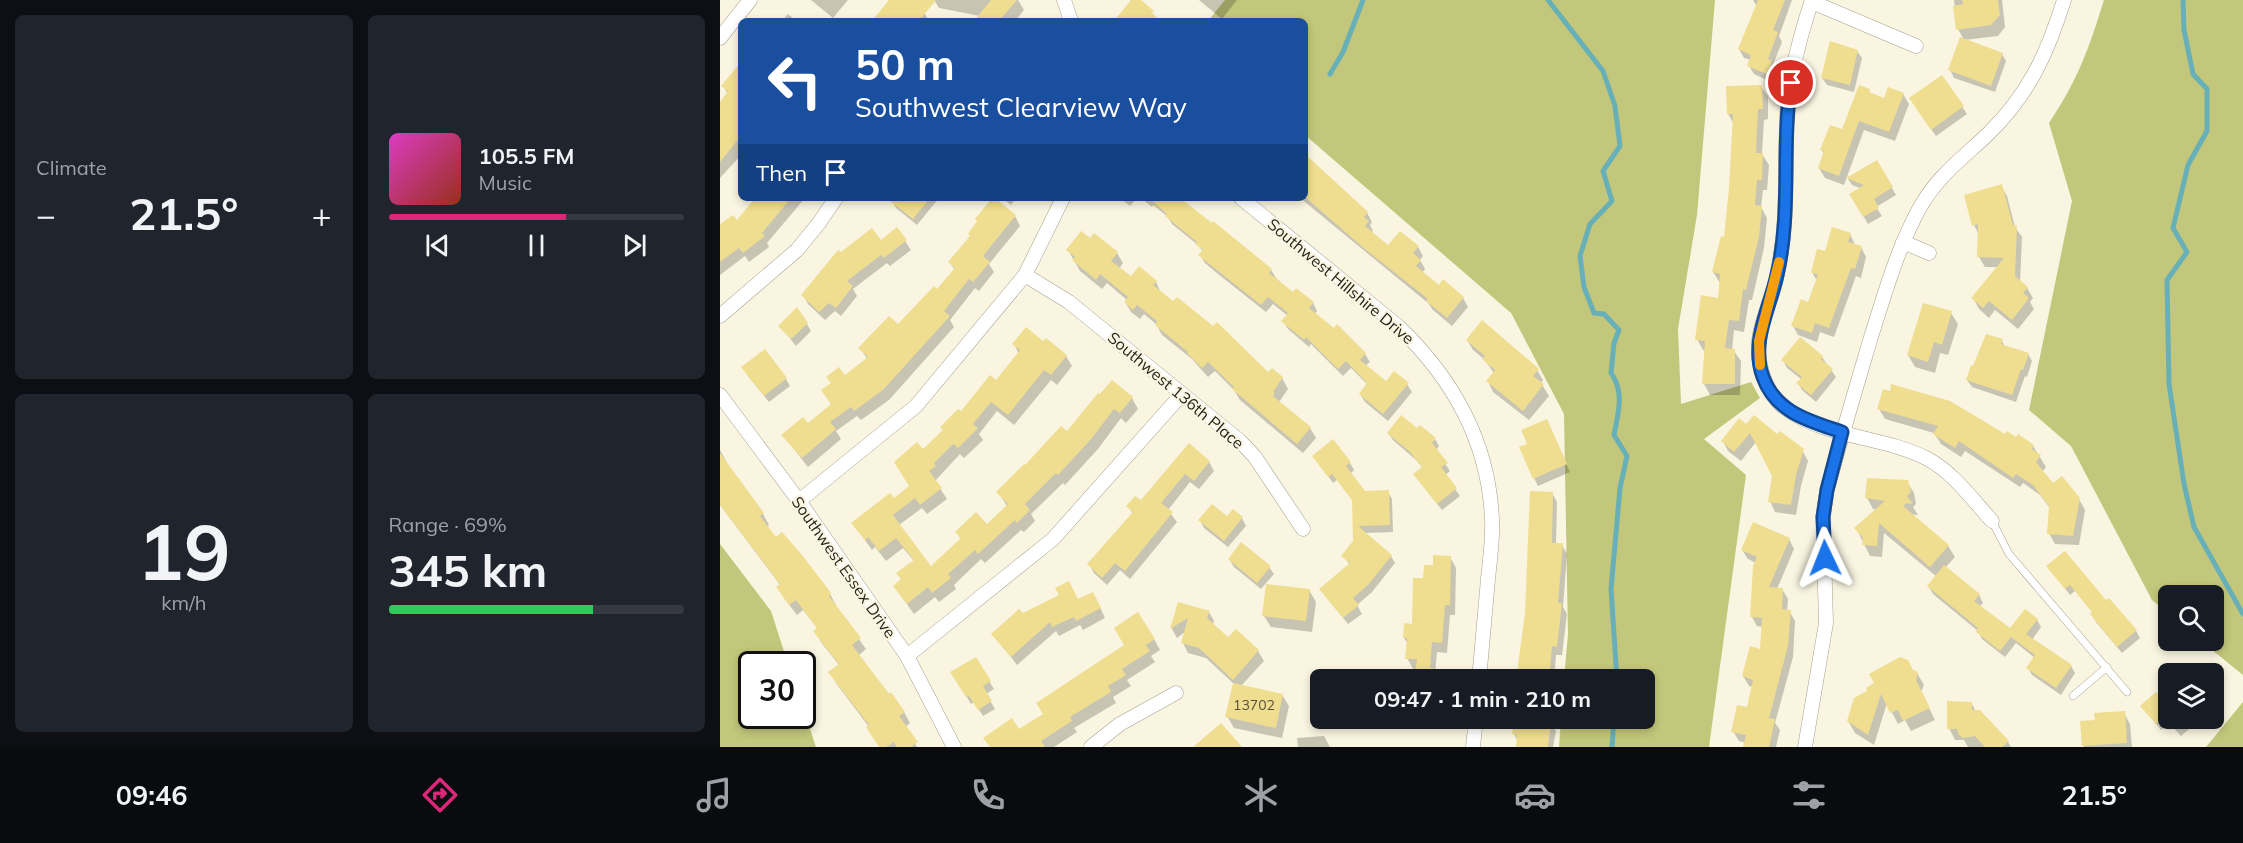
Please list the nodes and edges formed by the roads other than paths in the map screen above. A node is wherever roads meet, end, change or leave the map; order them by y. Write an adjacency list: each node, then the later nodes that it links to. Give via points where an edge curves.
1 (750, 0): 6 (street)
2 (1064, 0): 5 (street)
3 (2064, 0): 11 (street, via 2054,36 2022,95 1937,182)
4 (1812, 1): 7 (street); 17 (street, via 1788,102 1783,237 1778,274 1759,341 1759,357 1763,377 1783,407)
5 (1070, 18)
6 (720, 38)
7 (1916, 46)
8 (834, 201): 14 (street, via 797,250)
9 (1062, 201): 13 (street)
10 (1245, 201): 23 (street, Southwest Hillshire Drive, via 1406,333 1438,369 1462,407 1483,459 1492,520)
11 (1903, 242): 12 (street); 17 (street)
12 (1929, 253)
13 (1025, 275): 15 (street, Southwest 136th Place, via 1069,302); 18 (street, via 916,406)
14 (720, 316)
15 (1182, 394): 20 (street, Southwest 136th Place, via 1255,457); 21 (street, via 1053,539)
16 (720, 395): 18 (street, Southwest Essex Drive)
17 (1842, 432): 19 (street, via 1927,459 1952,478); 31 (street, via 1823,517 1826,622)
18 (799, 501): 21 (street, Southwest Essex Drive)
19 (1992, 521): 22 (lane, via 2009,554)
20 (1303, 529)
21 (907, 656): 28 (street, Southwest Essex Drive)
22 (2107, 667): 24 (lane); 26 (lane)
23 (1480, 669)
24 (2127, 692)
25 (1176, 693): 29 (street, via 1120,724)
26 (2073, 696)
27 (1475, 729): 30 (street)
28 (954, 747)
29 (1091, 747)
30 (1473, 747)
31 (1805, 747)

